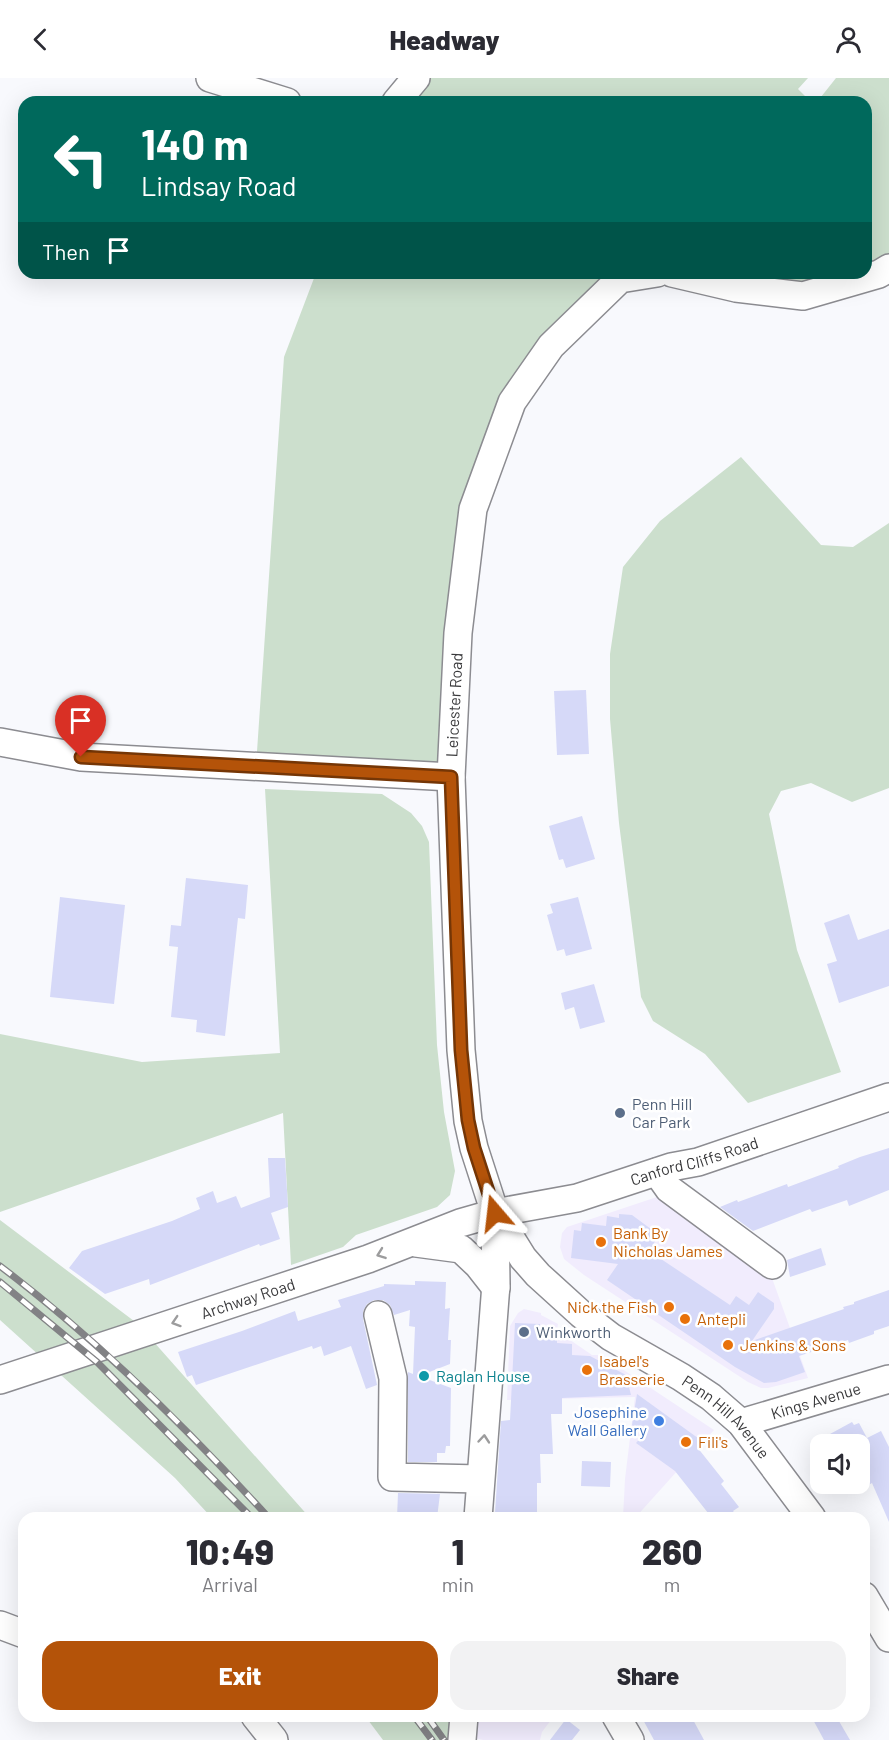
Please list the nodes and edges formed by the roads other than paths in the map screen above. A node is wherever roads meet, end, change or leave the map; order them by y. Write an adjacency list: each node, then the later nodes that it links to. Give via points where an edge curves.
1 (210, 78): 3 (street)
2 (416, 78): 4 (street)
3 (268, 96)
4 (401, 96)
5 (889, 268): 6 (street)
6 (872, 276)
7 (615, 279): 11 (street, Leicester Road, via 551,346 512,402 473,509 458,633)
8 (698, 279): 9 (street, via 803,296)
9 (862, 279)
10 (0, 742): 11 (street, via 81,757)
11 (451, 777): 14 (street, Leicester Road, via 461,1050 468,1120)
12 (889, 1096): 13 (street, Canford Cliffs Road, via 698,1162)
13 (657, 1172): 14 (street, Canford Cliffs Road, via 577,1198); 16 (street, via 669,1189)
14 (495, 1213): 15 (street, Archway Road, via 459,1223); 17 (street); 21 (street, Penn Hill Avenue, via 523,1258 581,1314 611,1337 702,1391)
15 (414, 1243): 17 (street, via 461,1249); 20 (street, Archway Road, one-way to 20)
16 (772, 1265)
17 (496, 1288): 22 (street, one-way to 17)
18 (378, 1315): 22 (street, via 393,1378 392,1477)
19 (889, 1379): 21 (street, Kings Avenue)
20 (0, 1380)
21 (741, 1423): 24 (street, Penn Hill Avenue)
22 (480, 1479): 23 (street)
23 (478, 1512)
24 (808, 1512)
25 (870, 1606): 28 (street)
26 (0, 1625): 27 (street)
27 (18, 1632)
28 (889, 1638)
29 (260, 1722): 32 (street)
30 (464, 1722): 33 (street)
31 (620, 1722): 34 (street)
32 (274, 1740)
33 (462, 1740)
34 (630, 1740)

